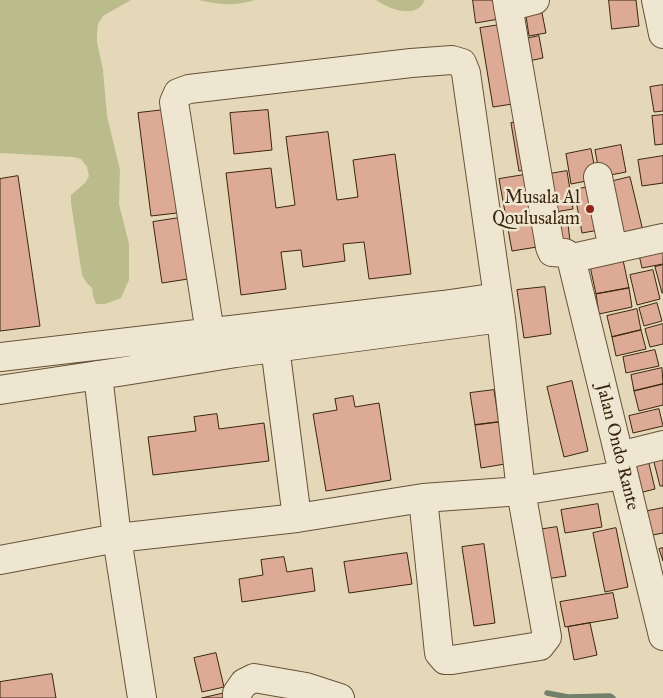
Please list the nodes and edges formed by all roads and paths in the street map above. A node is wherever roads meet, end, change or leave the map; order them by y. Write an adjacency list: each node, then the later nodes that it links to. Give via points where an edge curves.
1 (536, 0): 3 (street)
2 (656, 0): 4 (street)
3 (508, 3): 8 (street, via 550,247 552,252 565,253)
4 (663, 34)
5 (598, 177): 7 (street)
6 (663, 238): 7 (street)
7 (613, 249): 8 (street)
8 (573, 258): 16 (street, Jalan Ondo Rante)
9 (500, 308): 10 (street, via 443,306); 10 (street, via 466,73 462,63 452,60 189,89 178,93 174,102); 11 (street); 17 (street)
10 (210, 333): 12 (street)
11 (275, 348): 13 (street); 19 (street)
12 (0, 357)
13 (98, 375): 14 (street); 20 (street)
14 (0, 390)
15 (663, 445): 16 (street)
16 (621, 465): 17 (street); 22 (street, Jalan Ondo Rante)
17 (521, 491): 18 (street); 18 (street, via 547,637 540,646 452,660 445,660 439,653)
18 (423, 498): 19 (street)
19 (296, 518): 20 (street)
20 (117, 538): 21 (street); 23 (street)
21 (0, 560)
22 (662, 632)
23 (142, 698)
24 (237, 698): 25 (street, via 244,683 254,678 306,687)
25 (340, 698)

